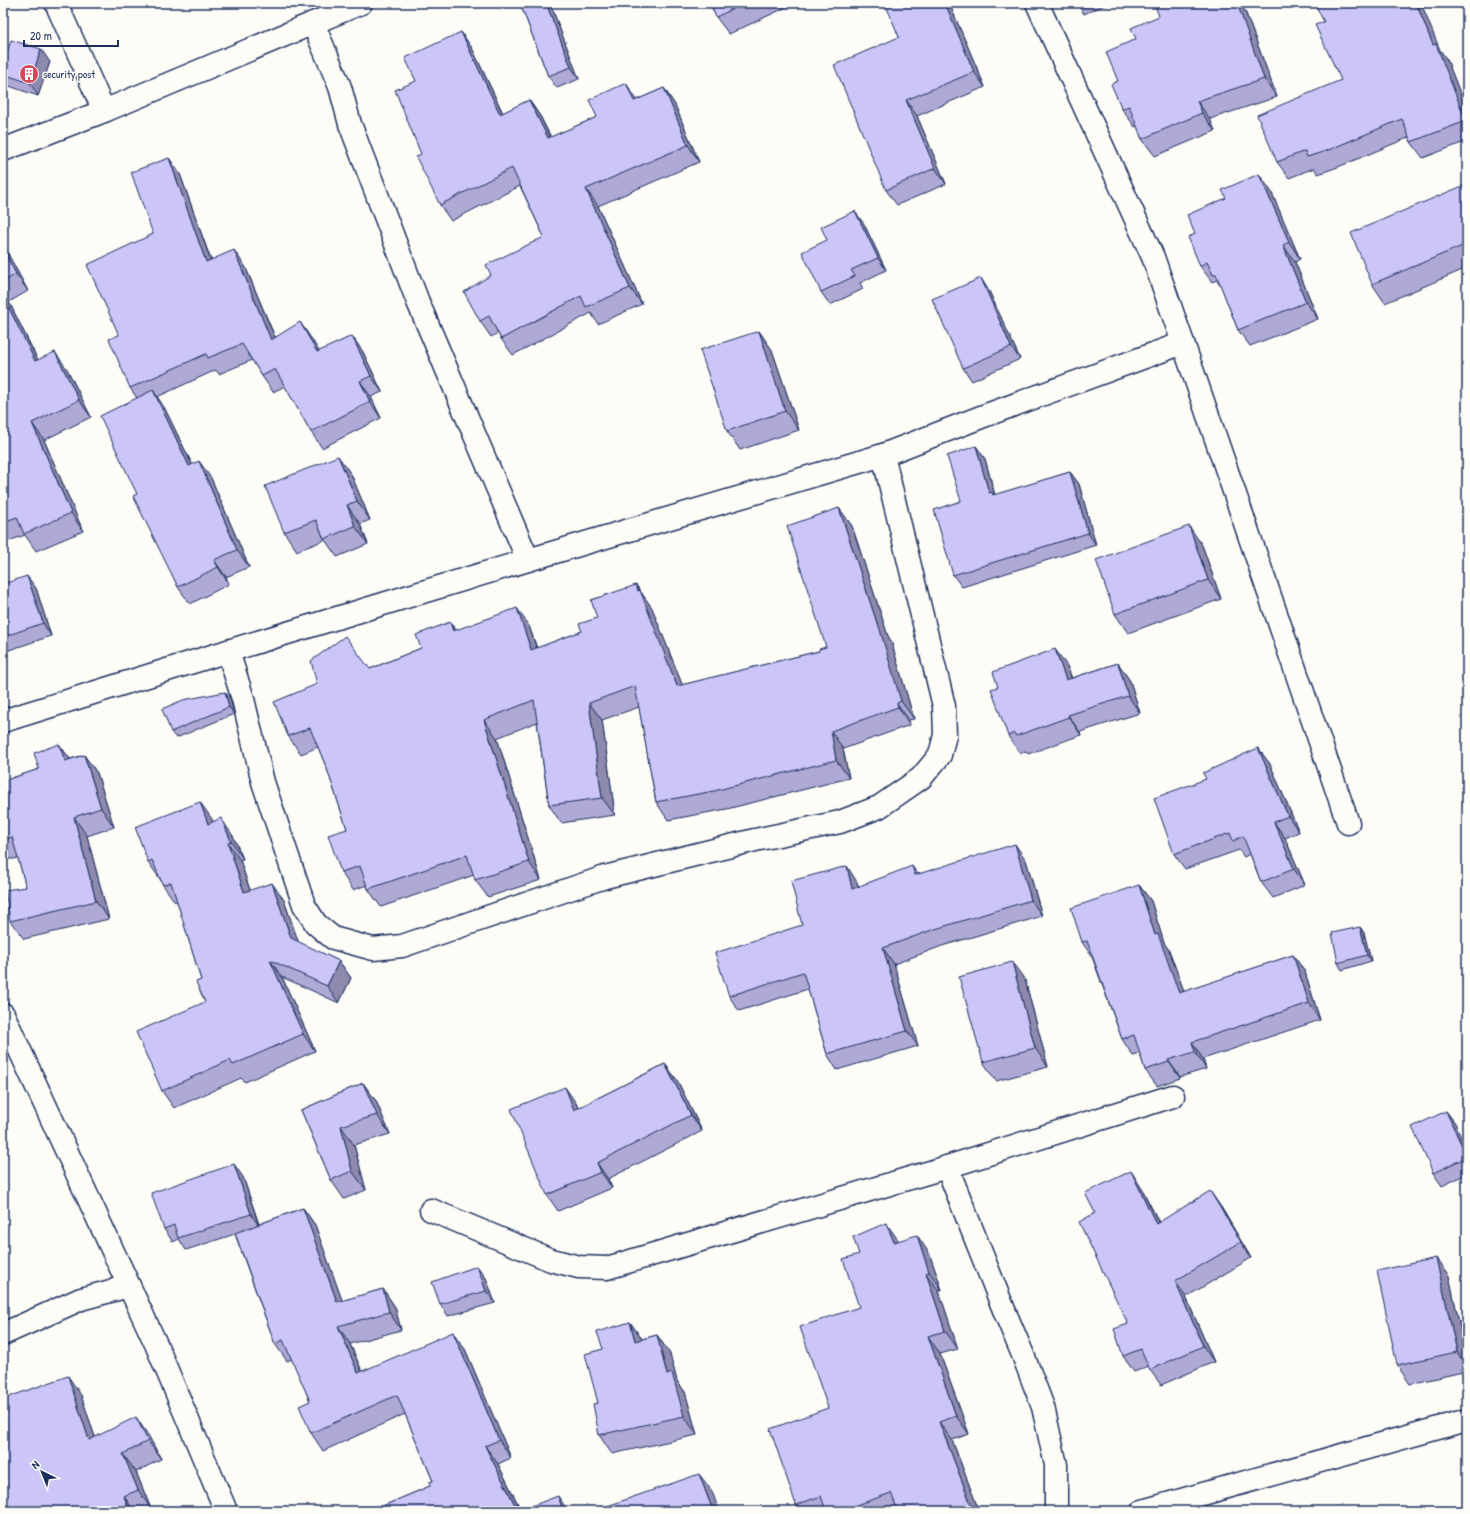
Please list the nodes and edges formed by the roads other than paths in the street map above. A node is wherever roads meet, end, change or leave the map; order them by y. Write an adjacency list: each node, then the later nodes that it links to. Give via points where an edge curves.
1 (56, 3): 5 (street)
2 (361, 3): 4 (street)
3 (1037, 3): 7 (street, via 1153,257)
4 (313, 23): 5 (street); 9 (street, via 340,87 350,124 418,302)
5 (104, 111): 6 (street)
6 (3, 150)
7 (1183, 343): 8 (street); 12 (street)
8 (883, 455): 9 (street); 10 (street, via 944,706 945,735 940,755 921,778 879,807 840,822 605,877 402,946 373,949 333,938 316,924 304,905 263,782 244,699)
9 (528, 560): 10 (street)
10 (228, 651): 11 (street)
11 (3, 722)
12 (1348, 822)
13 (3, 1014): 17 (street)
14 (1173, 1096): 15 (street)
15 (947, 1167): 16 (street, via 607,1268 579,1267 551,1260); 21 (street, via 1043,1407 1056,1465)
16 (431, 1210)
17 (129, 1286): 18 (street, via 81,1299); 20 (street)
18 (3, 1334)
19 (1467, 1420): 22 (street)
20 (226, 1511)
21 (1056, 1511)
22 (1142, 1511)

